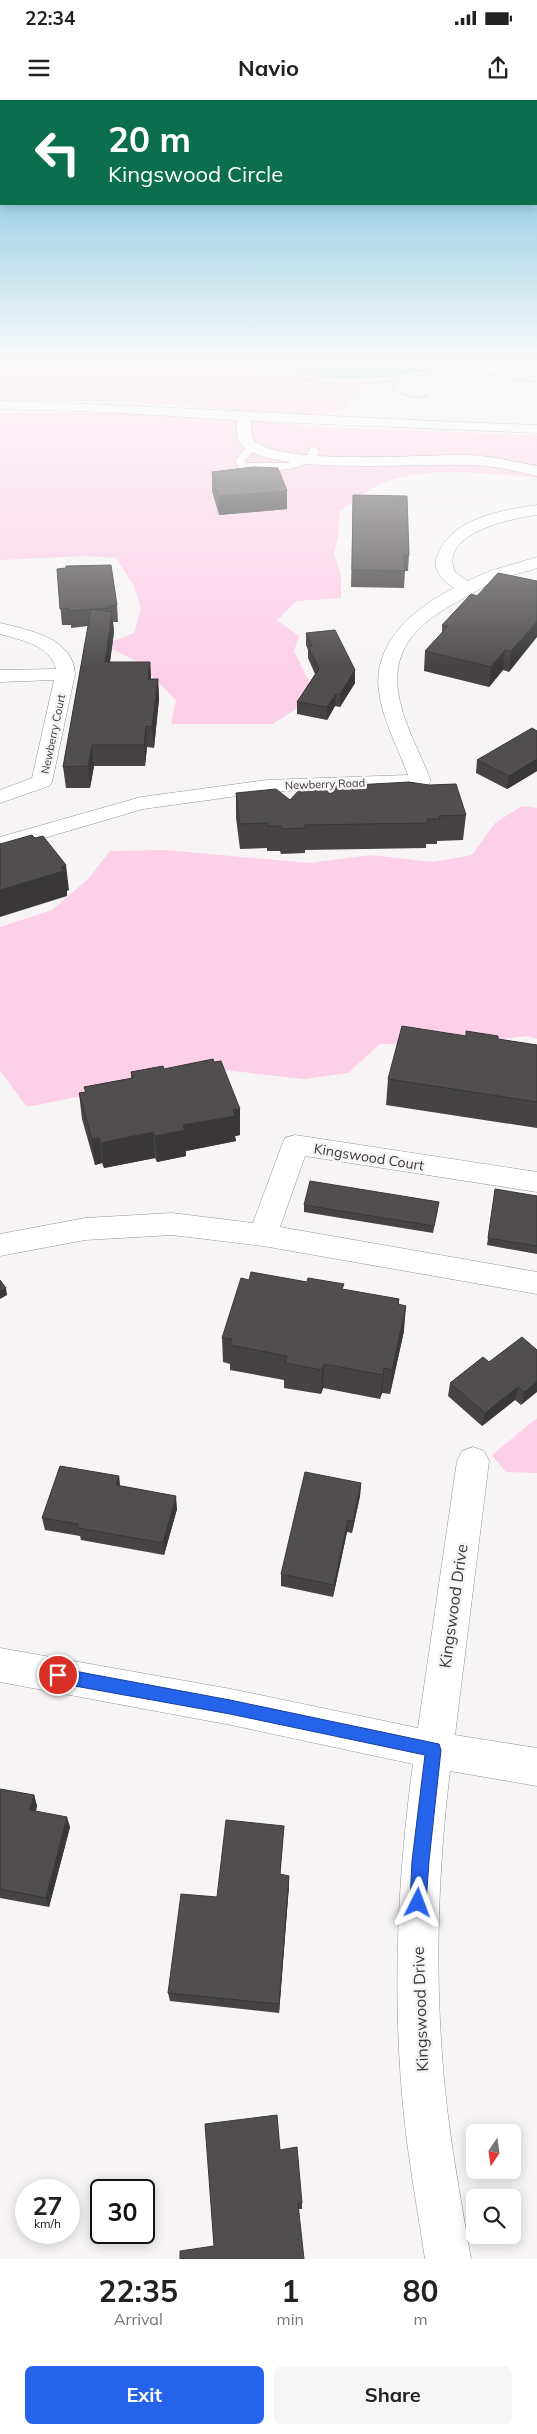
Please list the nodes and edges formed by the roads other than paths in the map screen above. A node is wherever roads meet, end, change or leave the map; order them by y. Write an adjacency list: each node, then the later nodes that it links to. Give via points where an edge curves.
1 (242, 464): 2 (lane, via 284,468)
2 (302, 464)
3 (494, 464): 4 (street)
4 (537, 471)
5 (537, 510): 7 (street, via 479,525 452,544 443,567 446,574)
6 (532, 568): 7 (street, Newberry Road, via 492,576)
7 (468, 589): 11 (street, Newberry Road, via 439,603 420,617 399,641 389,663 390,703 421,781 267,786)
8 (0, 628): 9 (street, via 51,646 62,657)
9 (66, 674): 10 (street, Newberry Court); 11 (street, Newberry Court, via 42,782)
10 (0, 676)
11 (4, 820)
12 (537, 1182): 13 (street, Kingswood Court, via 295,1145)
13 (263, 1235): 14 (street, via 172,1224 143,1224 56,1233); 15 (street)
14 (0, 1245)
15 (537, 1283)
16 (473, 1461): 18 (street, Kingswood Drive)
17 (0, 1665): 18 (street, via 230,1707)
18 (434, 1750): 19 (street); 20 (street, Kingswood Drive, via 420,1861 418,1992 426,2116)
19 (537, 1767)
20 (448, 2259)

